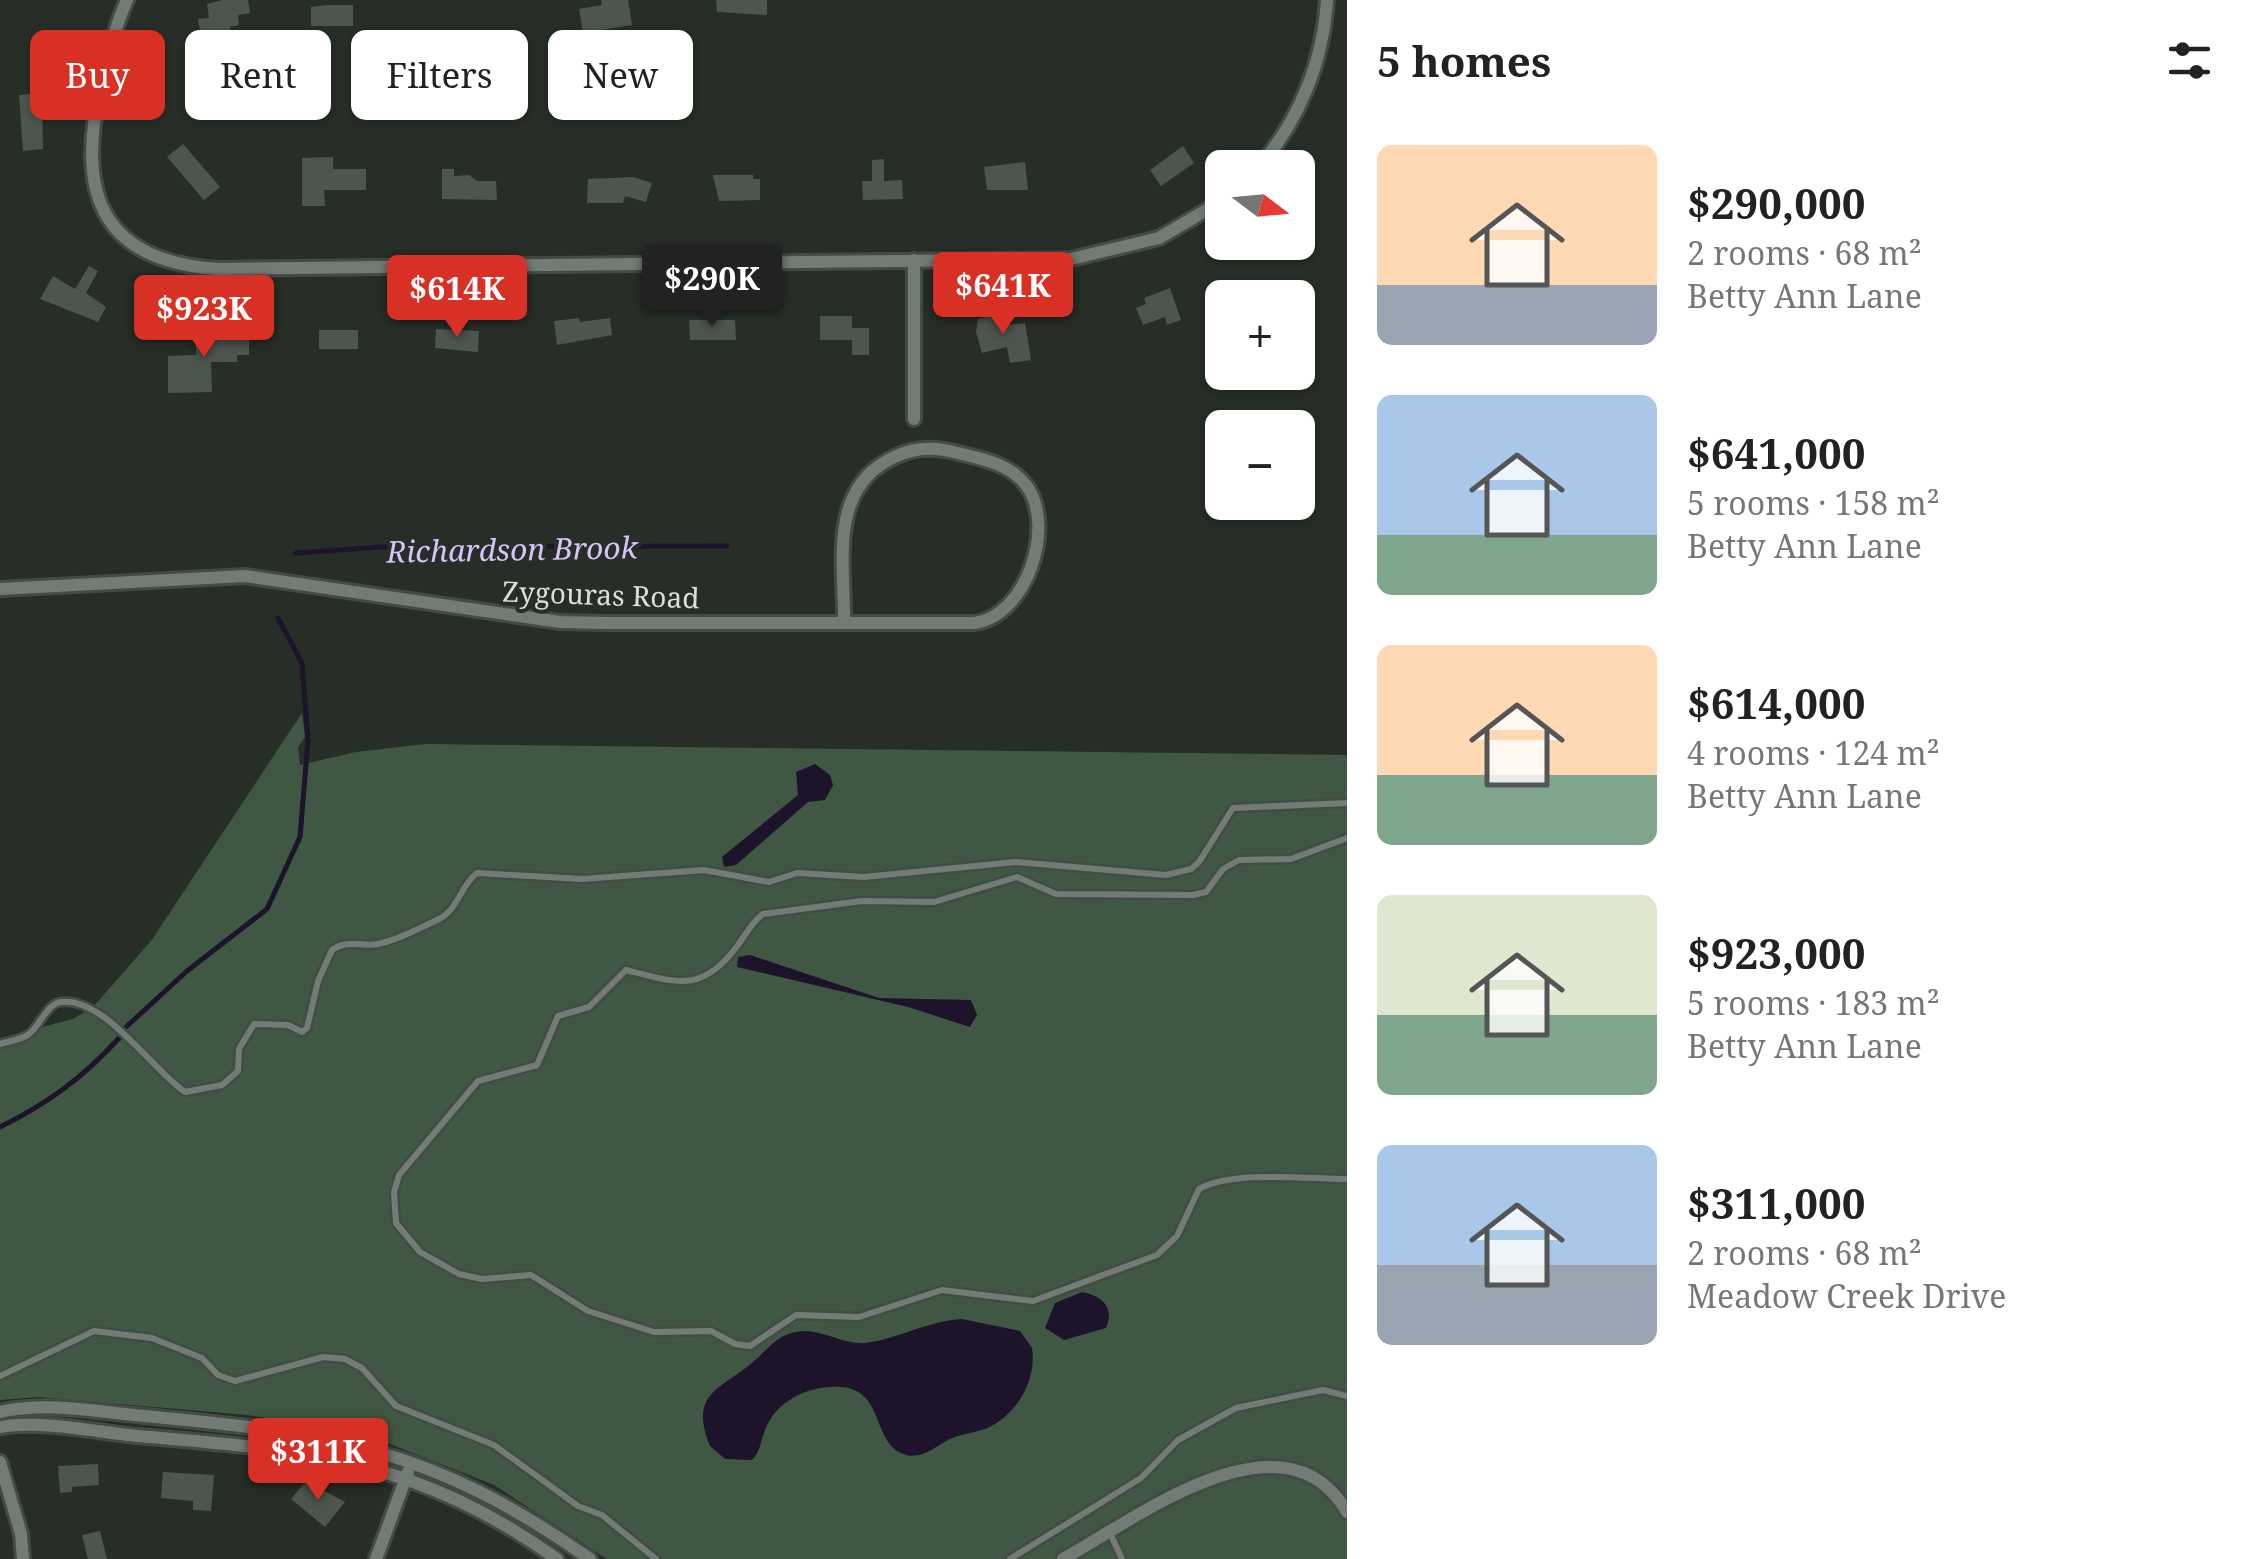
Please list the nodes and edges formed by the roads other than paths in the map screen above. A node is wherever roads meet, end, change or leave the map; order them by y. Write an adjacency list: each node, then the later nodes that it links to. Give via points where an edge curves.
1 (127, 0): 5 (street, via 92,127 90,167 112,222 159,258 218,269)
2 (1327, 0): 3 (street, via 1318,58 1302,100)
3 (1270, 150)
4 (1205, 210): 5 (street, via 1159,238 1094,256)
5 (914, 260): 6 (street)
6 (914, 419)
7 (0, 589): 8 (street, Zygouras Road, via 244,576 548,622)
8 (844, 623): 8 (street, Zygouras Road, via 996,616 1021,589 1033,552 1037,515 1028,487 992,462 934,448 876,468 853,490 846,508)
9 (1347, 803): 11 (lane, via 1233,808 1199,862 1166,874 1022,862 864,877 797,873 769,882 704,870 582,879 477,873 440,919 378,944 332,950 307,1028 254,1024 239,1049 238,1071 222,1085 185,1092 87,1006 62,1001 27,1036)
10 (1347, 838): 12 (lane, via 1291,859 1240,860 1193,896 1056,894 1017,877 934,902 862,902 763,914 702,978 668,982 626,970 589,1006 558,1016 537,1065 478,1082 416,1152 398,1175 393,1208 410,1242 459,1274 531,1274 598,1315 654,1332 710,1330 741,1346 757,1344 796,1315 859,1316 942,1290 1032,1301 1157,1255 1178,1236 1206,1185)
11 (0, 1044)
12 (1347, 1179)
13 (0, 1376): 28 (lane, via 94,1331 152,1338 202,1358 235,1381 323,1357 345,1360 362,1368 396,1406 494,1445)
14 (1347, 1396): 29 (lane, via 1323,1390 1236,1408 1178,1440 1141,1478)
15 (0, 1412): 16 (street, via 49,1407)
16 (211, 1422): 18 (street); 19 (street, via 325,1436)
17 (0, 1427): 18 (street)
18 (210, 1442): 21 (street, via 302,1451)
19 (413, 1460): 21 (street); 27 (street, via 483,1490)
20 (0, 1462): 24 (street)
21 (406, 1478): 25 (street); 26 (street, via 469,1504)
22 (1345, 1507): 23 (street, via 1300,1472 1244,1467)
23 (1110, 1533): 30 (street); 31 (lane)
24 (23, 1559)
25 (376, 1559)
26 (558, 1559)
27 (590, 1559)
28 (656, 1559)
29 (1010, 1559)
30 (1063, 1559)
31 (1122, 1559)

